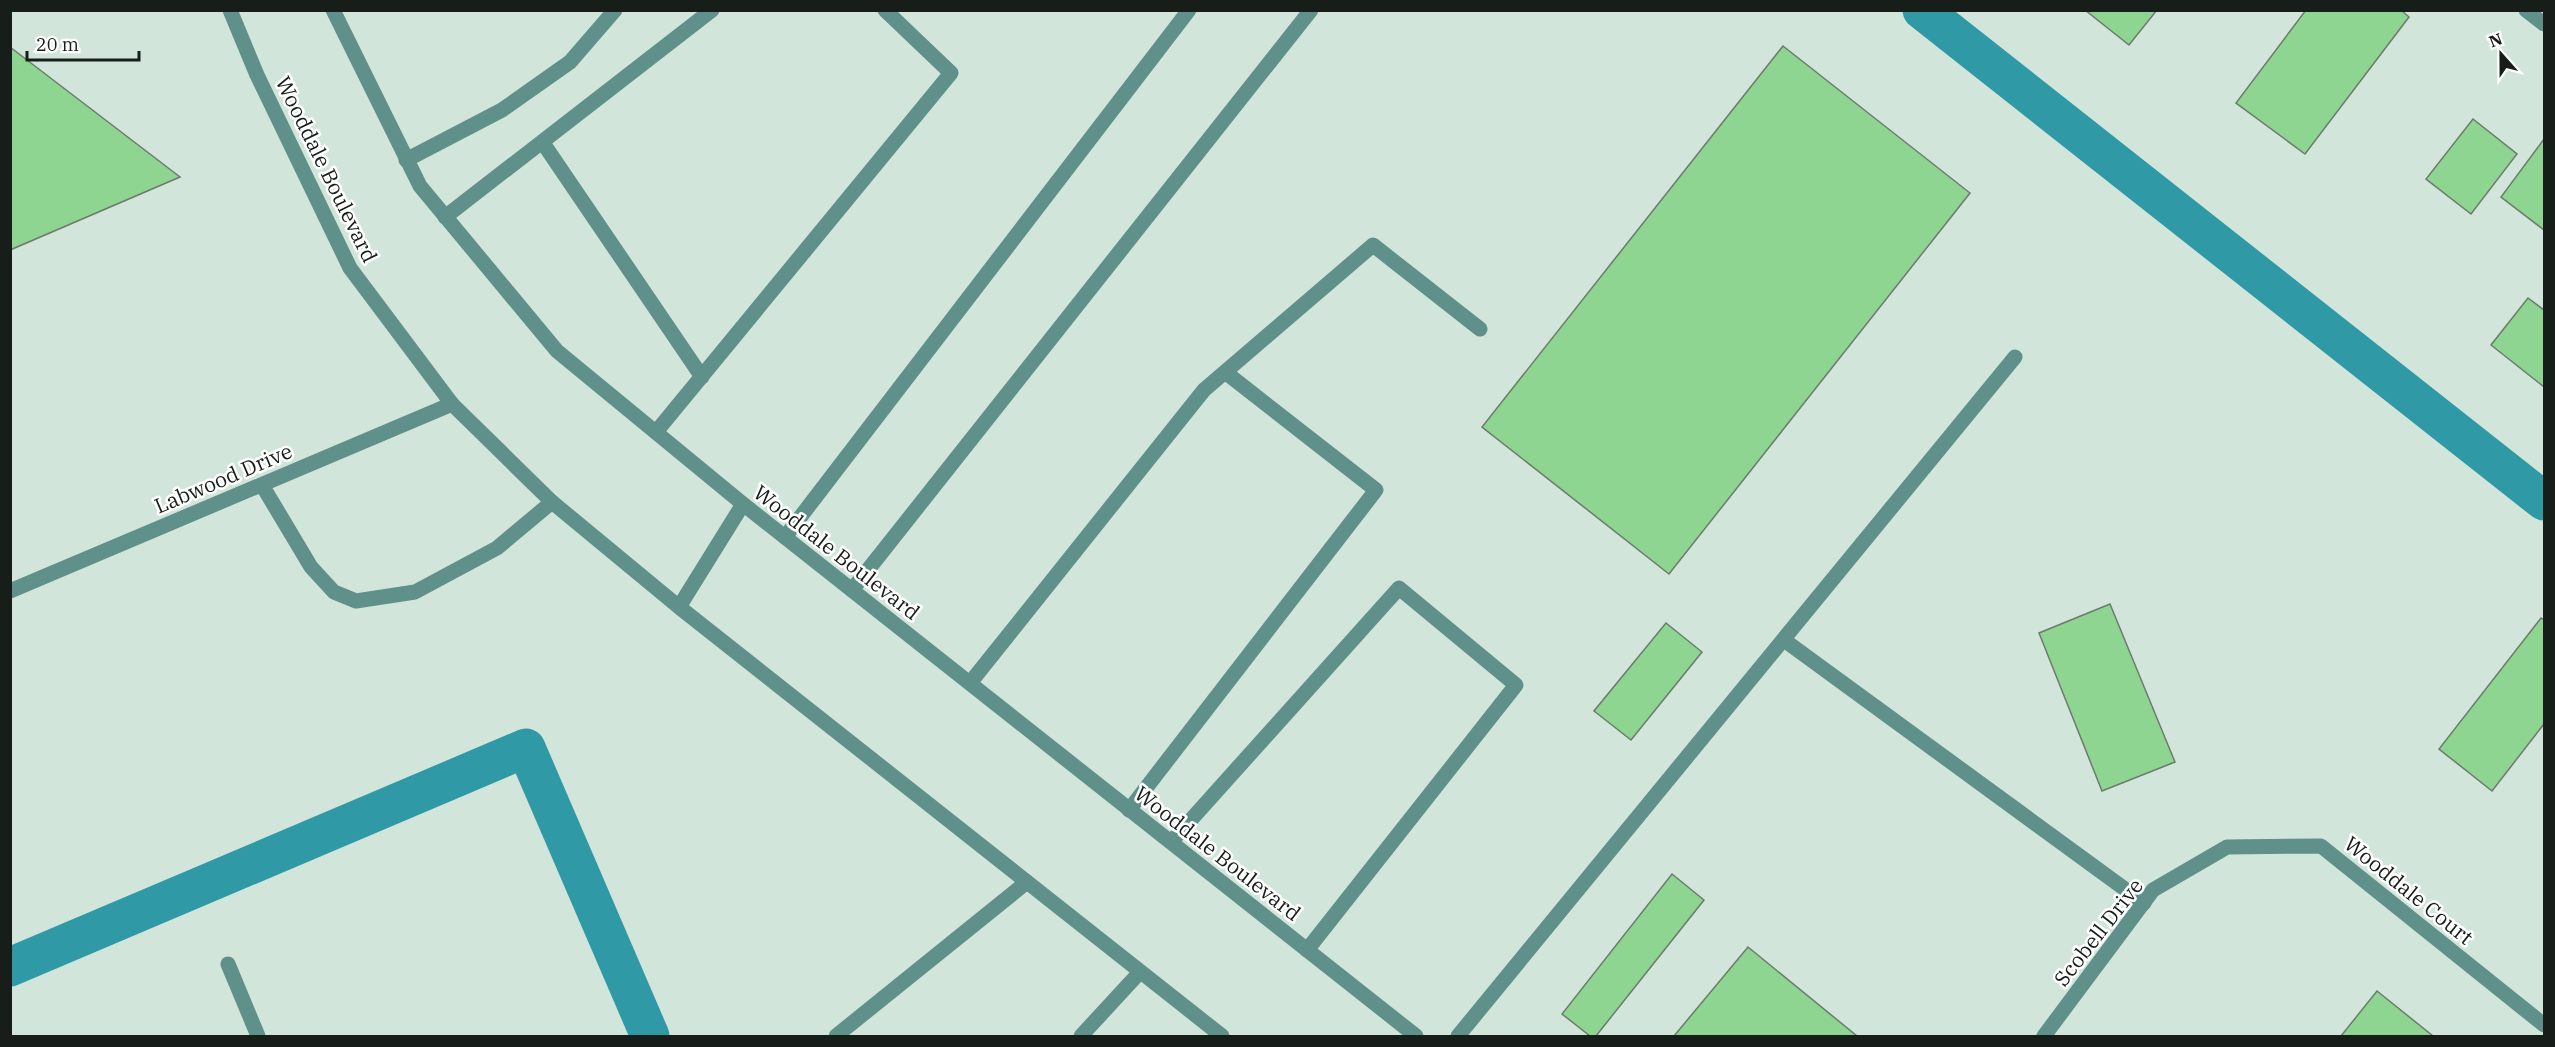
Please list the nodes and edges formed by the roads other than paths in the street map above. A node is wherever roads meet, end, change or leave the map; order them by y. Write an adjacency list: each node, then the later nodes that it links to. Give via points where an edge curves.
1 (230, 10): 17 (street, Wooddale Boulevard, via 350,268)
2 (333, 10): 11 (street, Wooddale Boulevard)
3 (615, 10): 11 (street, via 570,62 502,111)
4 (712, 10): 10 (street)
5 (885, 10): 16 (street, via 951,73)
6 (1189, 10): 22 (street)
7 (1311, 10): 23 (street)
8 (2526, 10): 9 (street)
9 (2544, 24)
10 (543, 142): 12 (street); 16 (street)
11 (406, 160): 12 (street, Wooddale Boulevard, via 420,186)
12 (446, 217): 18 (street, Wooddale Boulevard, via 557,351)
13 (1480, 329): 15 (street, via 1373,244)
14 (2016, 357): 26 (street)
15 (1225, 372): 27 (street, via 1204,390); 28 (street, via 1376,490)
16 (702, 376): 18 (street)
17 (452, 404): 19 (street, Labwood Drive); 20 (street, Wooddale Boulevard)
18 (656, 432): 21 (street, Wooddale Boulevard)
19 (262, 485): 20 (street, via 311,567 334,592 356,601 415,592 497,548); 24 (street, Labwood Drive)
20 (552, 502): 25 (street, Wooddale Boulevard)
21 (743, 504): 22 (street, Wooddale Boulevard); 25 (street)
22 (785, 537): 23 (street, Wooddale Boulevard)
23 (852, 590): 27 (street, Wooddale Boulevard)
24 (10, 591)
25 (679, 607): 31 (street, Wooddale Boulevard)
26 (1784, 640): 32 (street); 42 (street)
27 (970, 683): 28 (street, Wooddale Boulevard)
28 (1129, 810): 29 (street, Wooddale Boulevard)
29 (1171, 842): 33 (street, Wooddale Boulevard); 33 (street, via 1399,588 1516,685)
30 (2227, 847): 32 (street, Scobell Drive, via 2153,890); 36 (street, Wooddale Court, via 2320,846)
31 (1027, 882): 35 (street, Wooddale Boulevard); 38 (street)
32 (2144, 903): 43 (street, Scobell Drive)
33 (1307, 950): 41 (street, Wooddale Boulevard)
34 (228, 964): 37 (street)
35 (1140, 972): 39 (street); 40 (street, Wooddale Boulevard)
36 (2544, 1025)
37 (258, 1036)
38 (836, 1036)
39 (1082, 1036)
40 (1222, 1036)
41 (1416, 1036)
42 (1458, 1036)
43 (2044, 1036)

